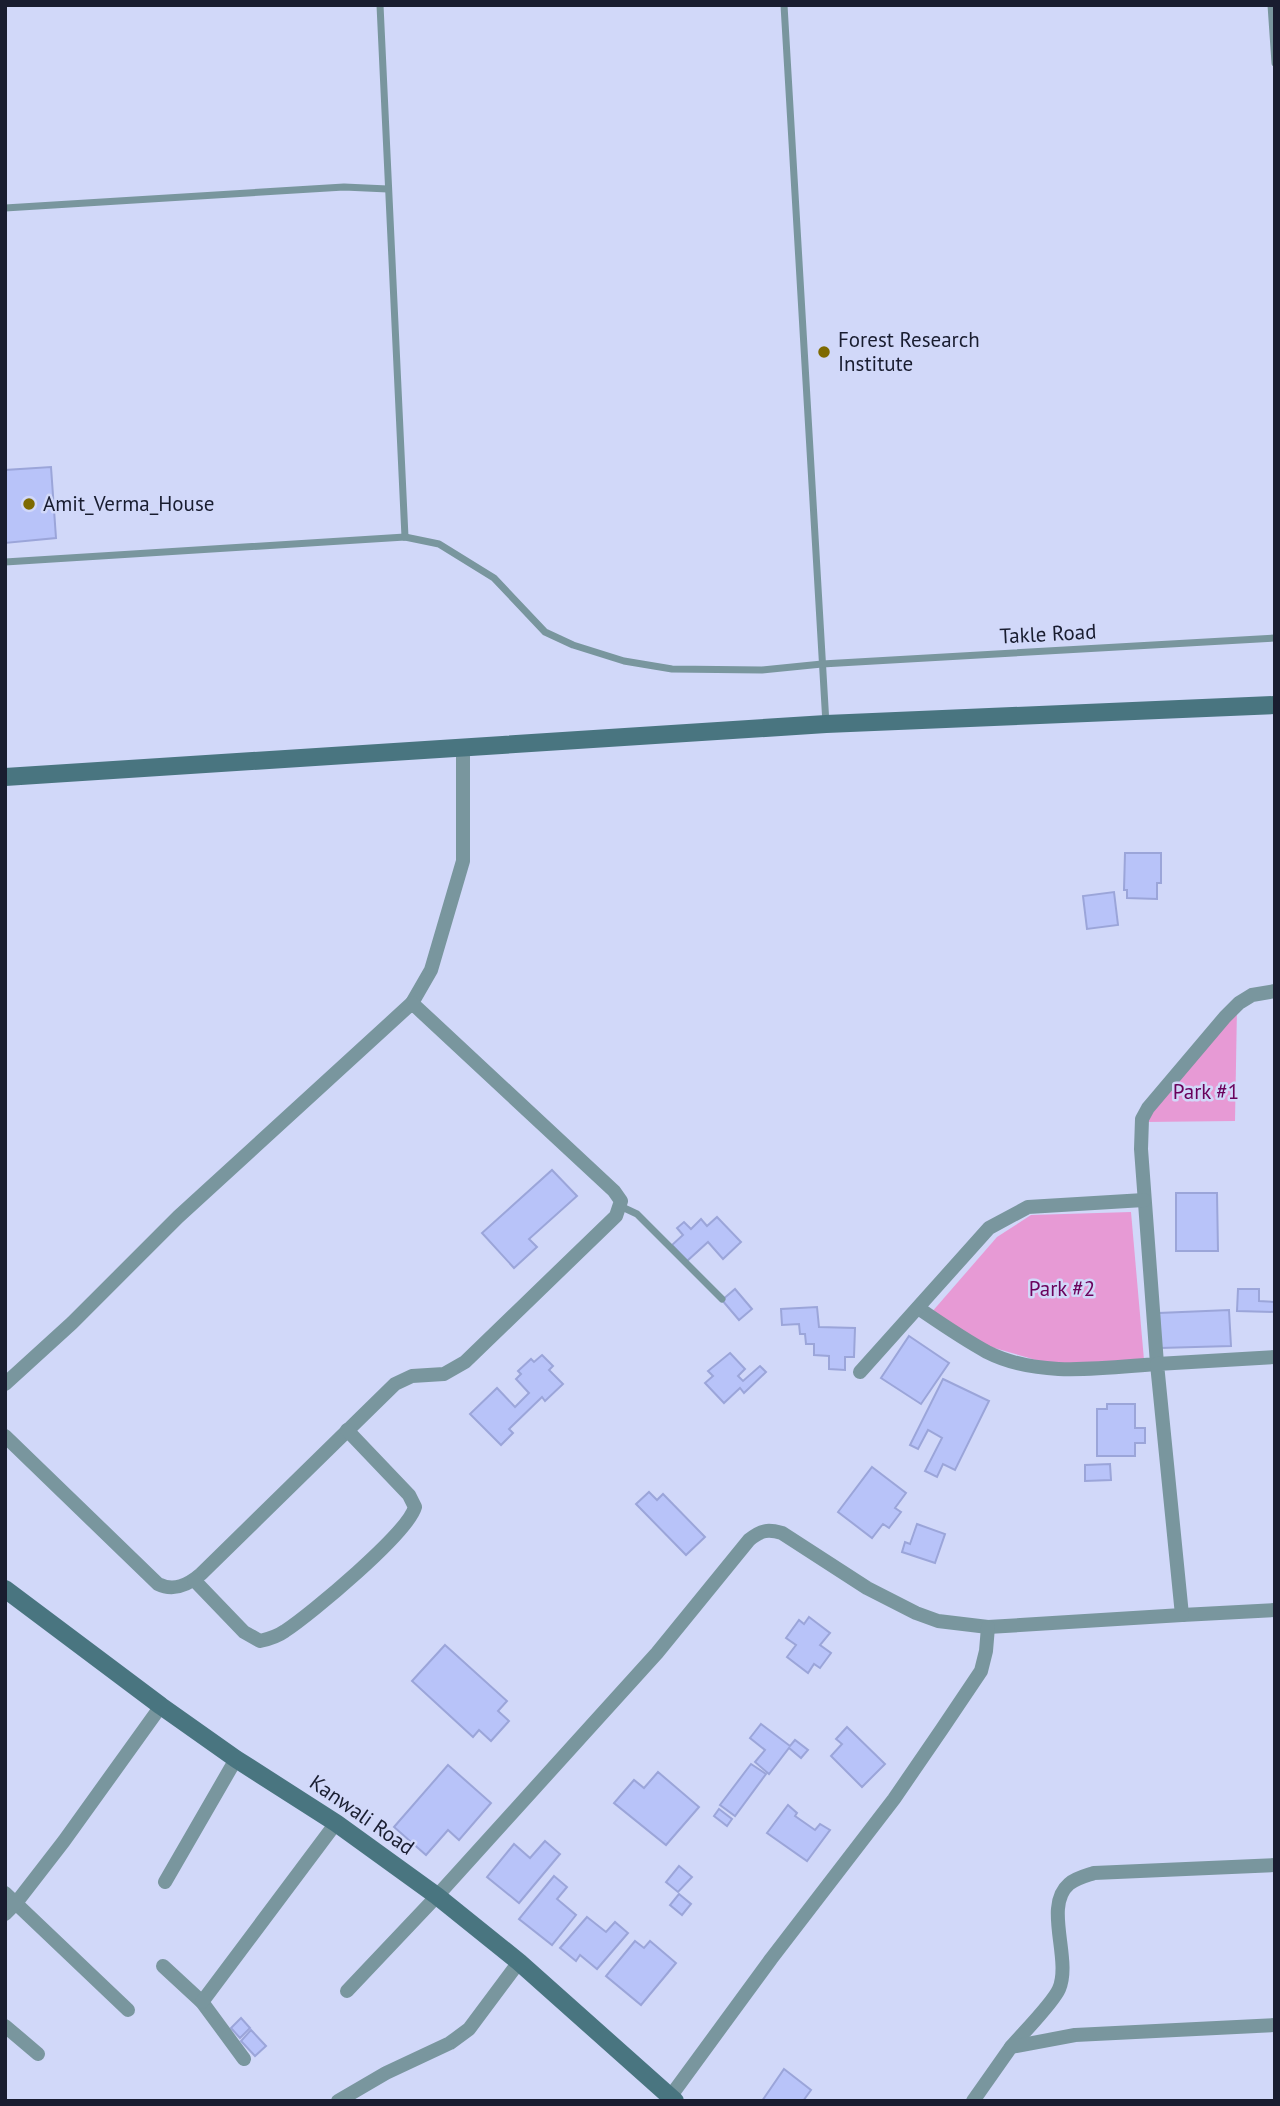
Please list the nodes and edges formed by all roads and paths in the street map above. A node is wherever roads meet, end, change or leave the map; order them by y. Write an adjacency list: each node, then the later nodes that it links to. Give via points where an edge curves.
1 (380, 5): 5 (lane)
2 (784, 5): 10 (lane)
3 (1271, 5): 4 (lane)
4 (1275, 63)
5 (388, 189): 6 (lane, via 344,187); 7 (lane)
6 (5, 208)
7 (405, 537): 8 (lane, Takle Road); 10 (lane, Takle Road, via 439,544 494,578 545,632 624,661 672,669 762,670)
8 (5, 562)
9 (1275, 638): 10 (lane, Takle Road)
10 (822, 664): 12 (lane)
11 (1275, 705): 12 (main road)
12 (826, 724): 13 (main road)
13 (463, 746): 14 (main road); 16 (street, via 463,861 431,970)
14 (5, 777)
15 (1275, 991): 17 (street, via 1239,1003 1148,1108 1140,1131)
16 (412, 1003): 18 (street, via 614,1191); 24 (street, via 177,1217)
17 (1144, 1200): 20 (street, via 1028,1207 989,1228); 22 (street)
18 (621, 1206): 19 (lane, via 637,1214); 25 (street, via 616,1216 465,1362 444,1374 412,1376 395,1384)
19 (722, 1298)
20 (918, 1308): 22 (street, via 989,1353 1027,1365 1086,1369); 23 (street)
21 (1275, 1357): 22 (street)
22 (1157, 1364): 30 (street)
23 (860, 1372)
24 (5, 1384)
25 (347, 1430): 27 (street); 27 (street, via 415,1507 400,1530 337,1592 286,1631 260,1641 244,1632)
26 (5, 1436): 27 (street, via 158,1584 179,1588)
27 (194, 1580)
28 (5, 1589): 32 (main road, Kanwali Road)
29 (1275, 1610): 30 (street)
30 (1182, 1615): 31 (street)
31 (988, 1627): 38 (street, via 938,1621 916,1613 866,1588 782,1533 759,1532 657,1653); 51 (street, via 981,1671 894,1799 771,1959)
32 (161, 1706): 33 (main road, Kanwali Road); 39 (street)
33 (236, 1759): 34 (main road, Kanwali Road); 36 (street)
34 (336, 1823): 38 (main road, Kanwali Road); 44 (street)
35 (1275, 1864): 48 (street, via 1094,1873 1068,1884 1058,1905 1059,1990)
36 (165, 1882)
37 (5, 1893): 39 (street)
38 (438, 1896): 41 (main road, Kanwali Road); 43 (street)
39 (16, 1903): 40 (street); 45 (street)
40 (5, 1914)
41 (519, 1962): 51 (main road, Kanwali Road); 52 (street, via 469,2029)
42 (163, 1966): 44 (street)
43 (347, 1991)
44 (202, 2002): 50 (street)
45 (128, 2010)
46 (1275, 2025): 48 (street, via 1074,2035)
47 (5, 2026): 49 (street)
48 (1011, 2047): 53 (street)
49 (38, 2054)
50 (244, 2059)
51 (673, 2099)
52 (338, 2101)
53 (973, 2101)

